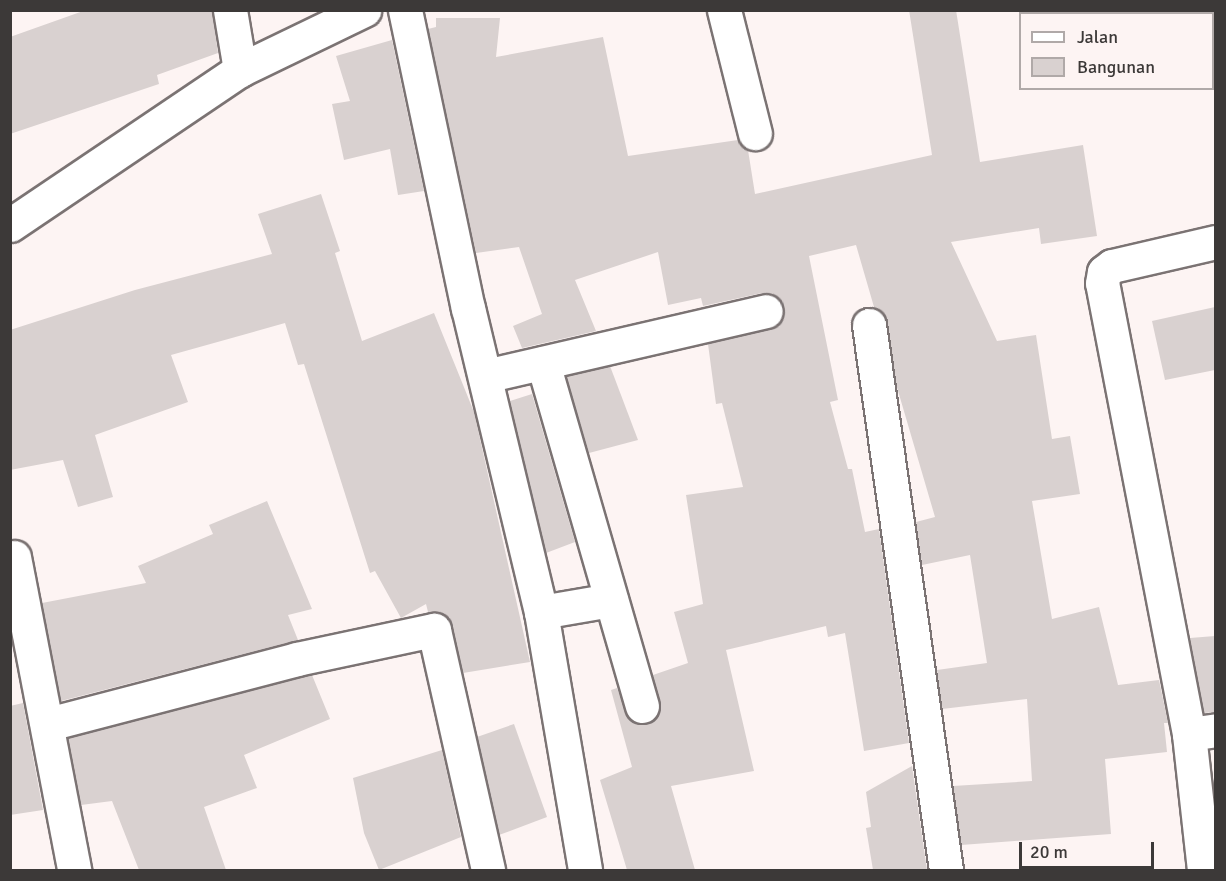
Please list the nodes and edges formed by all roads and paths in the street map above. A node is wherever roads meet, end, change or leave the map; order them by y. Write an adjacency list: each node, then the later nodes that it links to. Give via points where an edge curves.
1 (230, 10): 5 (street)
2 (364, 10): 5 (street)
3 (405, 10): 12 (street)
4 (724, 10): 6 (street)
5 (240, 70): 7 (street)
6 (755, 133)
7 (10, 225)
8 (1215, 242): 18 (street, via 1112,266 1104,272 1102,283)
9 (766, 311): 11 (street)
10 (869, 325): 22 (street)
11 (543, 363): 12 (street); 14 (street)
12 (485, 376): 15 (street)
13 (14, 557): 17 (street)
14 (611, 600): 15 (street); 16 (street)
15 (540, 612): 21 (street)
16 (642, 706)
17 (48, 724): 19 (street); 20 (street, via 297,659 434,630)
18 (1202, 732): 23 (street)
19 (71, 870)
20 (488, 870)
21 (585, 870)
22 (946, 870)
23 (1204, 870)

